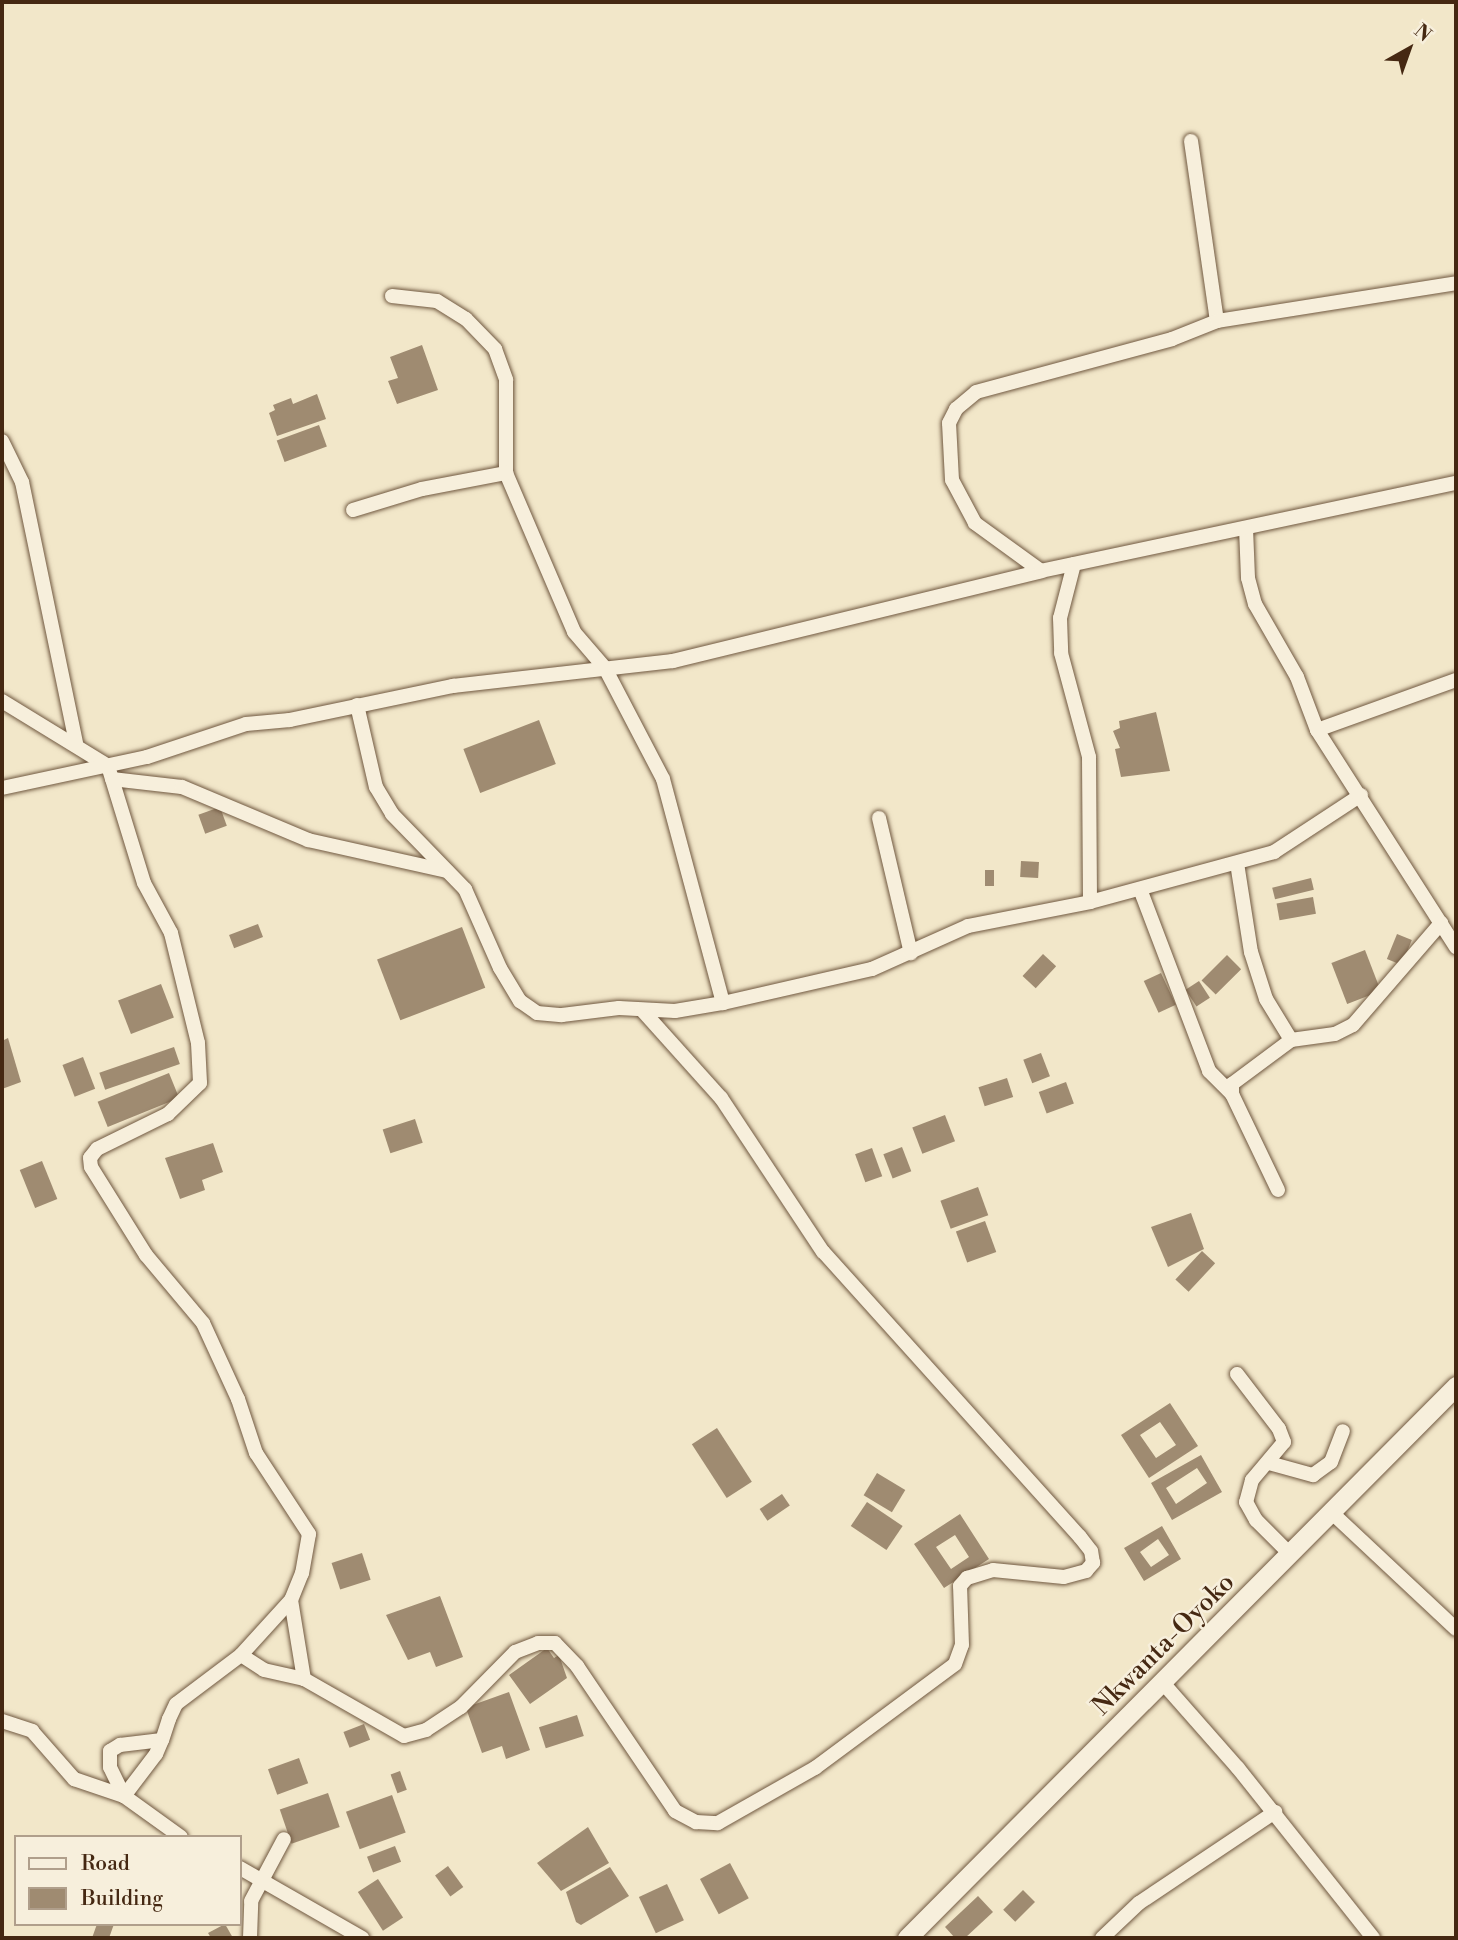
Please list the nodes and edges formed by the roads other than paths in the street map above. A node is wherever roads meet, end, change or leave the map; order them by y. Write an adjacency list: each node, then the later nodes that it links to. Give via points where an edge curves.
1 (1191, 141): 4 (street)
2 (1456, 283): 4 (street)
3 (392, 296): 6 (street, via 437,301 466,319 495,349 506,380)
4 (1217, 321): 11 (street, via 1172,339 1002,382 976,392 956,409 949,423 952,480 959,499 975,523)
5 (2, 441): 17 (street, via 22,482)
6 (506, 473): 8 (street, via 422,489); 12 (street, via 574,632)
7 (1456, 483): 9 (street)
8 (353, 510)
9 (1245, 528): 10 (street); 16 (street, via 1248,578 1255,604 1297,677)
10 (1074, 564): 11 (street); 25 (street, via 1060,618 1061,653 1089,757)
11 (1041, 571): 12 (street, via 817,629 641,667)
12 (605, 668): 15 (street, via 453,686); 29 (street, via 663,779)
13 (1456, 680): 16 (street)
14 (2, 701): 17 (street)
15 (357, 705): 18 (street, via 246,724); 23 (street, via 376,787 392,814)
16 (1317, 730): 20 (street)
17 (76, 743): 18 (street)
18 (110, 772): 19 (street); 23 (street, via 182,787 307,840); 40 (street, via 139,872 175,946 203,1072 200,1083 182,1103 105,1144 90,1158 91,1167 146,1255 203,1323 238,1399 256,1453 288,1505 307,1525 302,1573)
19 (2, 788)
20 (1360, 795): 22 (street, via 1274,852); 26 (street)
21 (879, 818): 28 (street)
22 (1237, 863): 24 (street); 31 (street, via 1251,952 1266,999)
23 (448, 872): 30 (street, via 474,904 500,968 520,1001 537,1013)
24 (1140, 889): 25 (street); 32 (street, via 1209,1071)
25 (1090, 902): 28 (street, via 968,926)
26 (1441, 923): 27 (street); 31 (street, via 1353,1025 1335,1034)
27 (1456, 947)
28 (911, 953): 29 (street, via 825,983)
29 (723, 1003): 30 (street, via 675,1012)
30 (642, 1010): 43 (street, via 721,1098 787,1205 823,1252 1080,1537 1091,1551 1093,1563 1086,1571 1064,1577 993,1570 967,1578 960,1586 962,1645 955,1664 816,1768 718,1823 696,1822 675,1811 577,1666 555,1643 538,1643 515,1652 461,1707 426,1730 404,1736)
31 (1291, 1040): 32 (street, via 1240,1074 1232,1084)
32 (1232, 1094): 33 (street)
33 (1278, 1190)
34 (1237, 1374): 37 (street, via 1284,1442)
35 (1456, 1386): 38 (street, Nkwanta-Oyoko)
36 (1343, 1431): 37 (street, via 1331,1462 1313,1475)
37 (1269, 1463): 39 (street, via 1245,1492 1245,1502)
38 (1331, 1512): 39 (street, Nkwanta-Oyoko); 41 (street)
39 (1291, 1555): 44 (street, Nkwanta-Oyoko)
40 (291, 1601): 42 (street); 43 (street)
41 (1456, 1629)
42 (240, 1655): 43 (street, via 264,1670); 46 (street, via 176,1704)
43 (304, 1679)
44 (1163, 1683): 48 (street); 55 (street, Nkwanta-Oyoko)
45 (2, 1722): 47 (street, via 32,1731 74,1779)
46 (162, 1740): 47 (street); 47 (street, via 120,1745 110,1751 110,1767)
47 (124, 1796): 49 (street)
48 (1275, 1812): 56 (street, via 1139,1903); 57 (street)
49 (178, 1835)
50 (284, 1839): 52 (street)
51 (242, 1869): 52 (street)
52 (261, 1880): 53 (street, via 247,1916); 54 (street)
53 (250, 1938)
54 (362, 1938)
55 (907, 1938)
56 (1102, 1938)
57 (1373, 1938)

